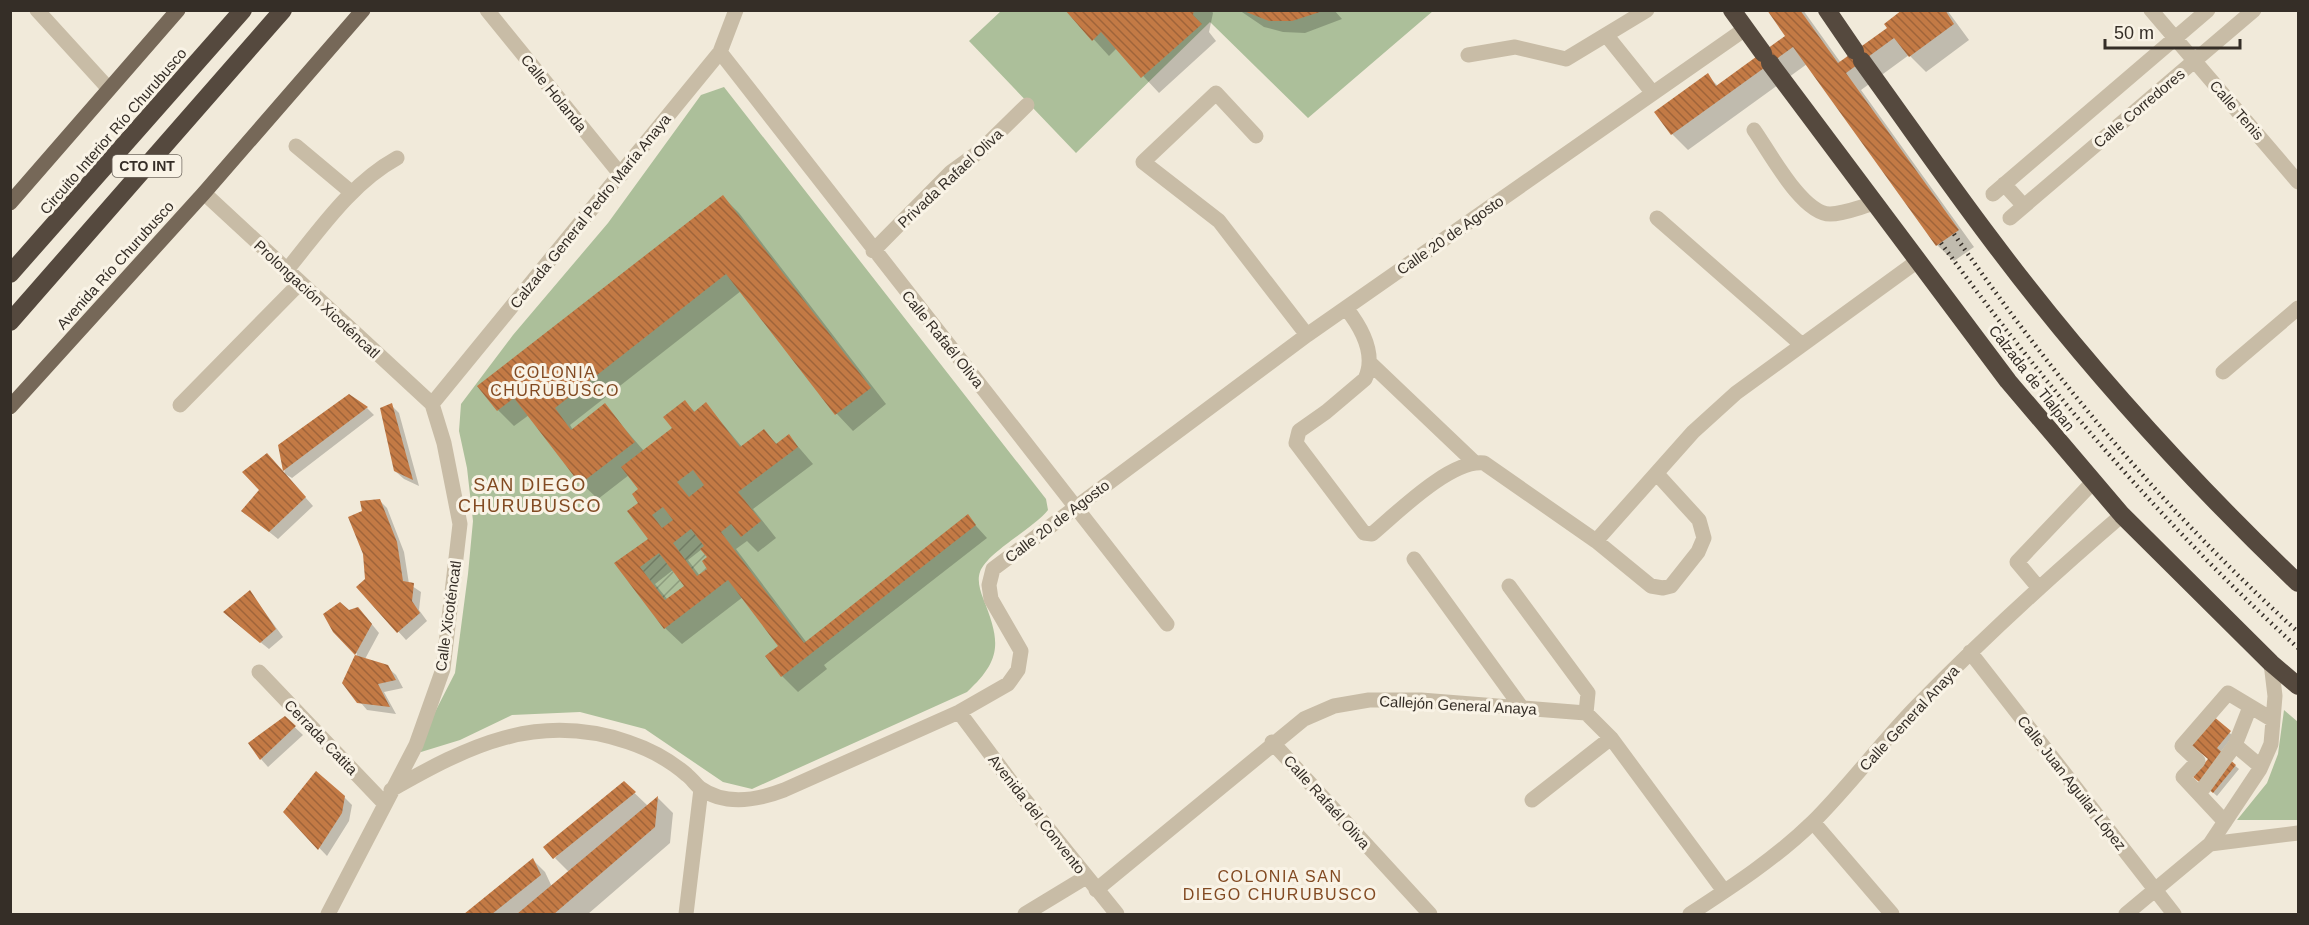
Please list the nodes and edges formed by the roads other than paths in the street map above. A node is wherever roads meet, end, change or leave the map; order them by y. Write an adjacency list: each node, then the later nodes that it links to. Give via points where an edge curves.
1 (37, 10): 20 (street)
2 (178, 10): 20 (main road)
3 (243, 10): 39 (highway, Circuito Interior Río Churubusco / CTO INT)
4 (283, 10): 43 (highway, CTO INT)
5 (363, 10): 30 (main road, Avenida Río Churubusco)
6 (487, 10): 27 (street, Calle Holanda)
7 (736, 10): 17 (street, Calzada General Pedro María Anaya)
8 (1647, 10): 15 (street)
9 (1732, 10): 14 (highway, Calzada de Tlalpan)
10 (1827, 10): 58 (highway, via 1991,239 2095,369 2218,506)
11 (2151, 10): 16 (street, Calle Tenis)
12 (2208, 10): 16 (street, Calle Corredores)
13 (2254, 10): 19 (street, Calle Corredores)
14 (1745, 29): 21 (street, Calle 20 de Agosto); 32 (highway, Calzada de Tlalpan)
15 (1607, 36): 18 (street, via 1566,59 1515,47); 21 (street)
16 (2175, 38): 19 (street, Calle Tenis); 33 (street, Calle Corredores, via 1999,189)
17 (720, 52): 27 (street, Calzada General Pedro María Anaya); 36 (street, Calle Rafaél Oliva)
18 (1468, 55)
19 (2194, 61): 28 (street, Calle Tenis); 33 (street, Calle Corredores)
20 (110, 90): 31 (main road)
21 (1652, 92): 41 (street, Calle 20 de Agosto)
22 (1027, 105): 36 (street, Privada Rafael Oliva, via 980,151 951,172)
23 (1754, 130): 32 (street, via 1803,200 1815,210 1830,214)
24 (1256, 136): 44 (street, via 1216,93 1143,162 1220,221)
25 (296, 146): 29 (street)
26 (396, 158): 29 (street)
27 (621, 175): 48 (street, Calzada General Pedro María Anaya)
28 (2298, 182)
29 (351, 192): 38 (street)
30 (204, 194): 38 (street, Prolongación Xicoténcatl); 50 (main road, Avenida Río Churubusco)
31 (10, 203)
32 (1876, 203): 37 (highway, Calzada de Tlalpan)
33 (2024, 207): 35 (street, Calle Corredores)
34 (1657, 218): 45 (street)
35 (2010, 218)
36 (873, 251): 54 (street, Calle Rafaél Oliva)
37 (1919, 260): 45 (street); 53 (highway, Calzada de Tlalpan, via 2008,381)
38 (286, 271): 40 (street, Prolongación Xicoténcatl)
39 (10, 274)
40 (299, 284): 48 (street, Prolongación Xicoténcatl); 49 (street)
41 (1346, 308): 44 (street, Calle 20 de Agosto); 46 (street, via 1363,330)
42 (2298, 308): 47 (street)
43 (10, 322)
44 (1307, 335): 54 (street, Calle 20 de Agosto)
45 (1802, 345): 52 (street, via 1736,393 1693,432)
46 (1369, 362): 51 (street); 51 (street, via 1365,379 1296,436 1296,443 1359,528 1372,534 1438,482)
47 (2223, 372)
48 (432, 404): 77 (street, Calle Xicoténcatl, via 460,524 443,669 416,745)
49 (180, 405)
50 (10, 407)
51 (1474, 462): 56 (street, via 1484,463)
52 (1657, 474): 56 (street); 56 (street, via 1699,520 1704,538 1671,586 1651,585)
53 (2093, 482): 55 (highway, Calzada de Tlalpan); 60 (street, via 2017,562)
54 (1076, 506): 61 (street, Calle Rafaél Oliva); 68 (street, Calle 20 de Agosto, via 993,569 991,599 1018,644 1021,662 1008,684)
55 (2122, 515): 60 (street, Calle General Anaya); 63 (highway, Calzada de Tlalpan)
56 (1596, 541)
57 (1414, 559): 67 (street)
58 (2298, 583)
59 (1509, 586): 69 (street, via 1588,693)
60 (2038, 586): 62 (street, Calle General Anaya)
61 (1167, 624)
62 (1970, 652): 79 (street, Calle General Anaya); 85 (street, Calle Juan Aguilar López)
63 (2271, 663): 65 (highway, Calzada de Tlalpan); 70 (street, via 2275,696)
64 (259, 672): 77 (street, Cerrada Catita)
65 (2298, 686)
66 (2250, 707): 70 (street); 73 (street); 76 (street, via 2228,693 2182,746 2198,761 2183,777)
67 (1522, 708): 69 (street, Callejón General Anaya); 72 (street, Callejón General Anaya, via 1369,700 1334,706 1304,719)
68 (959, 712): 75 (street, Calle 20 de Agosto, via 768,796 742,800); 83 (street, Avenida del Convento)
69 (1586, 713): 71 (street)
70 (2272, 720): 74 (street, via 2271,744)
71 (1611, 738): 78 (street); 86 (street)
72 (1272, 742): 84 (street, Callejón General Anaya); 91 (street, Calle Rafaél Oliva)
73 (2235, 745): 74 (street); 76 (street)
74 (2260, 766): 80 (street)
75 (701, 789): 77 (street, Calle 20 de Agosto, via 677,767 628,742 591,733 545,730 484,742 436,764); 88 (street)
76 (2199, 794): 80 (street)
77 (387, 797): 87 (street, Calle Xicoténcatl)
78 (1532, 800)
79 (1813, 822): 86 (street, Calle General Anaya, via 1770,860); 93 (street)
80 (2225, 822): 82 (street)
81 (2298, 833): 82 (street)
82 (2210, 844): 85 (street)
83 (1086, 877): 84 (street, Avenida del Convento); 89 (street)
84 (1096, 890): 90 (street, Avenida del Convento)
85 (2155, 890): 94 (street); 95 (street, Calle Juan Aguilar López)
86 (1724, 891): 92 (street, Calle General Anaya)
87 (328, 915)
88 (686, 915)
89 (1025, 915)
90 (1117, 915)
91 (1430, 915)
92 (1690, 915)
93 (1892, 915)
94 (2126, 915)
95 (2174, 915)

